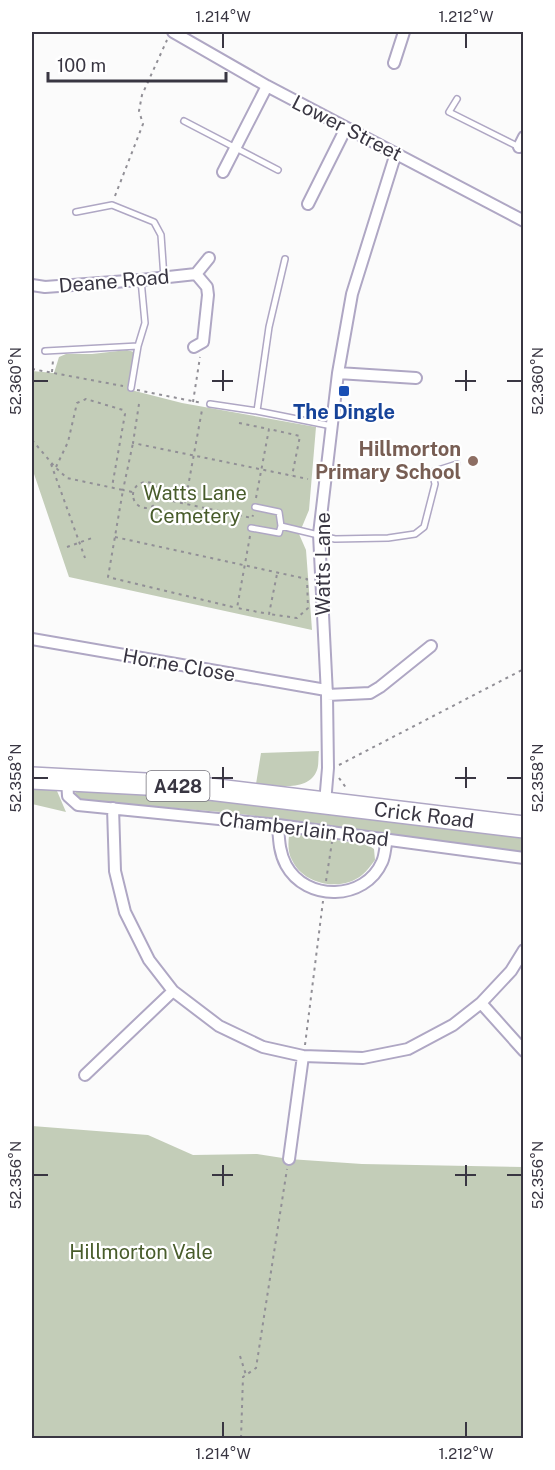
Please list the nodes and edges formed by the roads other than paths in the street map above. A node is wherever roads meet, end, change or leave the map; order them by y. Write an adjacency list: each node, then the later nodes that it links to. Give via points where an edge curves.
1 (174, 32): 4 (street, Lower Street)
2 (404, 32): 3 (street)
3 (394, 63)
4 (267, 86): 7 (street, Lower Street); 9 (street)
5 (457, 99): 8 (lane, via 449,112)
6 (184, 121): 9 (lane)
7 (346, 128): 10 (street, Lower Street); 13 (street)
8 (521, 142)
9 (236, 149): 11 (lane); 12 (street)
10 (396, 153): 15 (street, Lower Street); 25 (street, Watts Lane, via 352,294)
11 (278, 170)
12 (223, 172)
13 (308, 204)
14 (76, 212): 19 (lane, via 112,205 154,222 161,235)
15 (524, 221)
16 (209, 258): 18 (street, Deane Road)
17 (285, 259): 29 (lane, via 269,327)
18 (196, 274): 19 (street, Deane Road); 23 (street, Deane Road, via 207,287)
19 (164, 278): 20 (street, Deane Road)
20 (141, 280): 21 (street, Deane Road); 22 (lane, via 145,323)
21 (32, 285)
22 (138, 346): 24 (lane); 27 (lane)
23 (203, 346)
24 (45, 351)
25 (338, 373): 26 (street); 30 (street, Watts Lane)
26 (416, 378)
27 (131, 388)
28 (210, 404): 29 (lane)
29 (257, 411): 30 (lane)
30 (332, 426): 35 (street, Watts Lane)
31 (457, 464): 35 (lane, via 432,472 435,484 424,527 415,534 336,539)
32 (255, 507): 33 (lane, via 279,512)
33 (281, 526): 34 (lane, via 279,533); 35 (lane)
34 (251, 528)
35 (319, 534): 38 (street, Watts Lane)
36 (32, 639): 38 (street, Horne Close)
37 (431, 646): 38 (street, Horne Close, via 369,693)
38 (327, 692): 41 (street, Watts Lane, via 332,767)
39 (32, 778): 40 (highway, A428)
40 (67, 780): 41 (highway, A428, via 184,786); 42 (street, Chamberlain Road, via 68,796 78,805)
41 (325, 802): 44 (highway, Crick Road / A428)
42 (113, 808): 43 (street, Chamberlain Road); 48 (street, via 115,871 125,912 149,960)
43 (278, 825): 45 (street, Chamberlain Road); 45 (street, via 280,851 292,874 312,889 336,893 356,888 371,877 382,862)
44 (524, 827)
45 (387, 839): 46 (street, Chamberlain Road)
46 (524, 858)
47 (524, 950): 49 (street)
48 (173, 991): 51 (street, via 219,1026 263,1047); 52 (street)
49 (481, 1003): 50 (street); 51 (street, via 453,1025 408,1048 363,1058)
50 (524, 1050)
51 (303, 1056): 53 (street)
52 (86, 1075)
53 (289, 1159)

